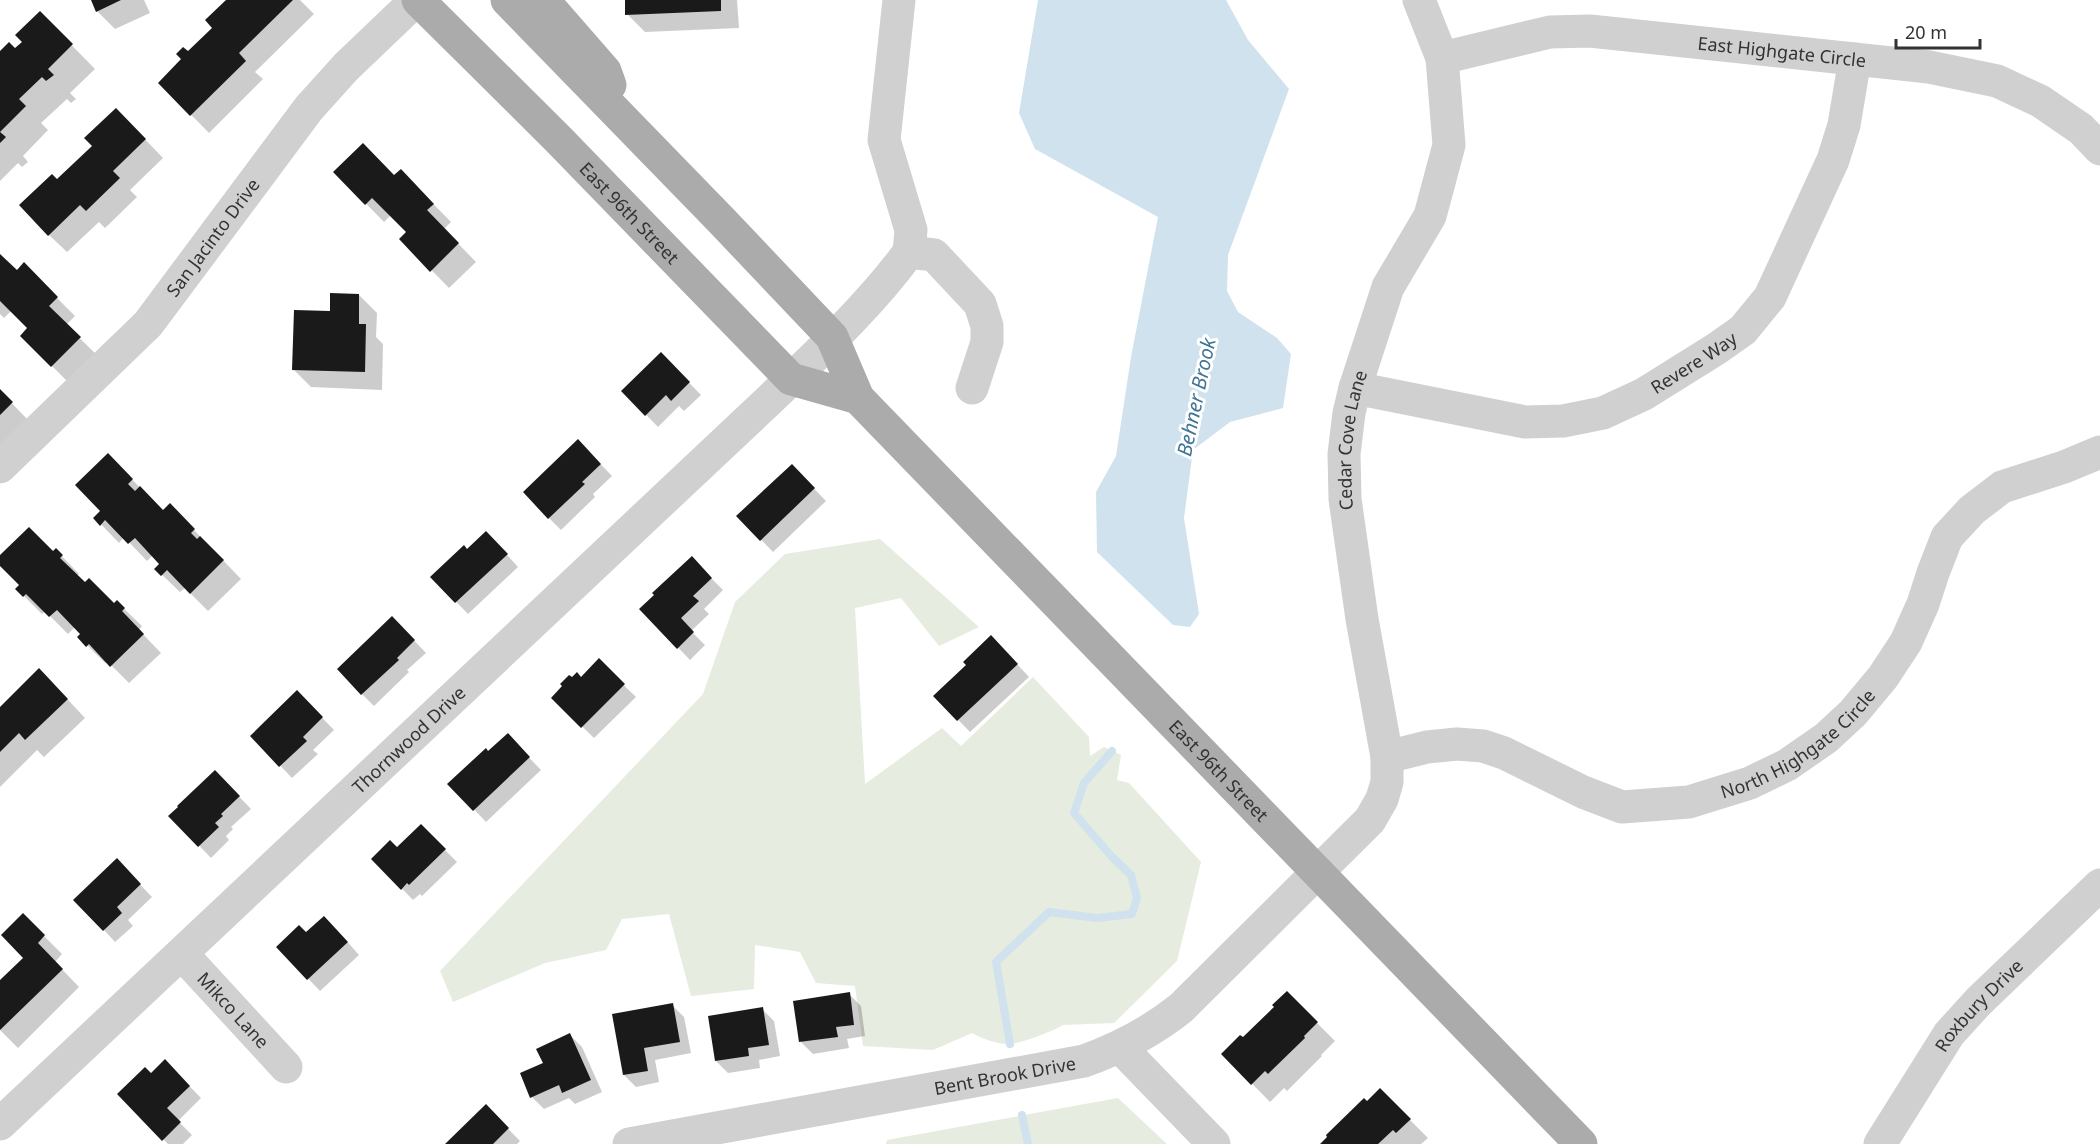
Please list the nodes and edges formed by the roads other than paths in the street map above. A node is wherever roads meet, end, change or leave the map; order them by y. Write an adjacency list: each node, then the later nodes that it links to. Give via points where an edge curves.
1 (417, 0): 12 (main road, East 96th Street); 17 (street, San Jacinto Drive, via 313,103 148,324)
2 (507, 0): 8 (main road, East 96th Street)
3 (543, 0): 8 (main road, via 605,71)
4 (900, 0): 10 (street, via 884,140 911,230)
5 (1419, 0): 6 (street, Cedar Cove Lane)
6 (1442, 58): 7 (street, East Highgate Circle, via 1550,32 1590,31); 14 (street, Cedar Cove Lane, via 1449,145 1430,216 1388,287)
7 (1855, 59): 9 (street, East Highgate Circle, via 1929,66 1997,81 2040,101 2081,129); 14 (street, Revere Way, via 1844,125 1833,160 1770,297 1743,330 1716,350 1644,394 1603,413 1563,421 1525,422)
8 (624, 120): 11 (main road, East 96th Street)
9 (2100, 149)
10 (909, 252): 11 (street, Thornwood Drive, via 885,284); 13 (street, via 934,255 980,304 987,342)
11 (824, 346): 12 (street, Thornwood Drive); 15 (main road, East 96th Street)
12 (791, 379): 15 (main road, East 96th Street); 21 (street, Thornwood Drive)
13 (972, 388)
14 (1354, 388): 18 (street, Cedar Cove Lane, via 1344,454 1345,499)
15 (858, 398): 19 (main road, East 96th Street)
16 (2100, 452): 18 (street, North Highgate Circle, via 2002,487 1972,510 1947,537 1906,642 1853,713 1787,765 1750,783 1689,802 1622,807 1483,746 1427,747)
17 (0, 467)
18 (1387, 757): 19 (street, Cedar Cove Lane, via 1387,782 1370,820)
19 (1316, 873): 22 (street, Bent Brook Drive, via 1181,1008); 28 (main road, East 96th Street)
20 (2100, 885): 29 (street, Roxbury Drive, via 1949,1034)
21 (182, 954): 23 (street, Mikco Lane); 24 (street, Thornwood Drive)
22 (1120, 1047): 25 (street, Bent Brook Drive, via 1084,1061); 27 (street)
23 (286, 1067)
24 (0, 1124)
25 (742, 1134): 26 (street, Bent Brook Drive)
26 (629, 1144)
27 (1214, 1144)
28 (1581, 1144)
29 (1880, 1144)

